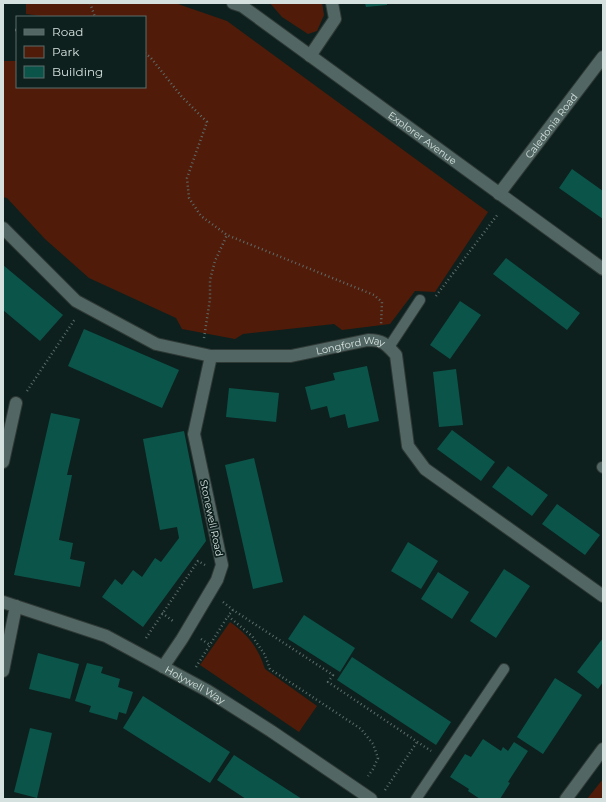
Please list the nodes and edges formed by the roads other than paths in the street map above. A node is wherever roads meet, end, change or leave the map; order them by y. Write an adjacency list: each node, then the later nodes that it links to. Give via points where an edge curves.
1 (332, 3): 3 (street, via 335,19)
2 (238, 4): 3 (street, Explorer Avenue)
3 (310, 56): 5 (street, Explorer Avenue)
4 (603, 57): 5 (street, Caledonia Road)
5 (503, 197): 7 (street, Explorer Avenue)
6 (3, 228): 10 (street, Longford Way, via 76,301 156,344)
7 (603, 269)
8 (420, 300): 9 (lane)
9 (384, 344): 10 (street, Longford Way, via 368,340 291,356); 13 (street, Longford Way, via 396,355 408,446 425,469)
10 (206, 355): 16 (street, Stonewell Road, via 194,434 222,565 210,592)
11 (16, 403): 12 (street)
12 (3, 462)
13 (603, 596)
14 (3, 602): 15 (street, Holywell Way)
15 (16, 606): 16 (street, Holywell Way, via 106,636); 18 (street)
16 (163, 667): 20 (street, Holywell Way, via 246,715)
17 (504, 669): 21 (lane)
18 (3, 671)
19 (603, 749): 22 (street)
20 (371, 799)
21 (416, 799)
22 (566, 799)

